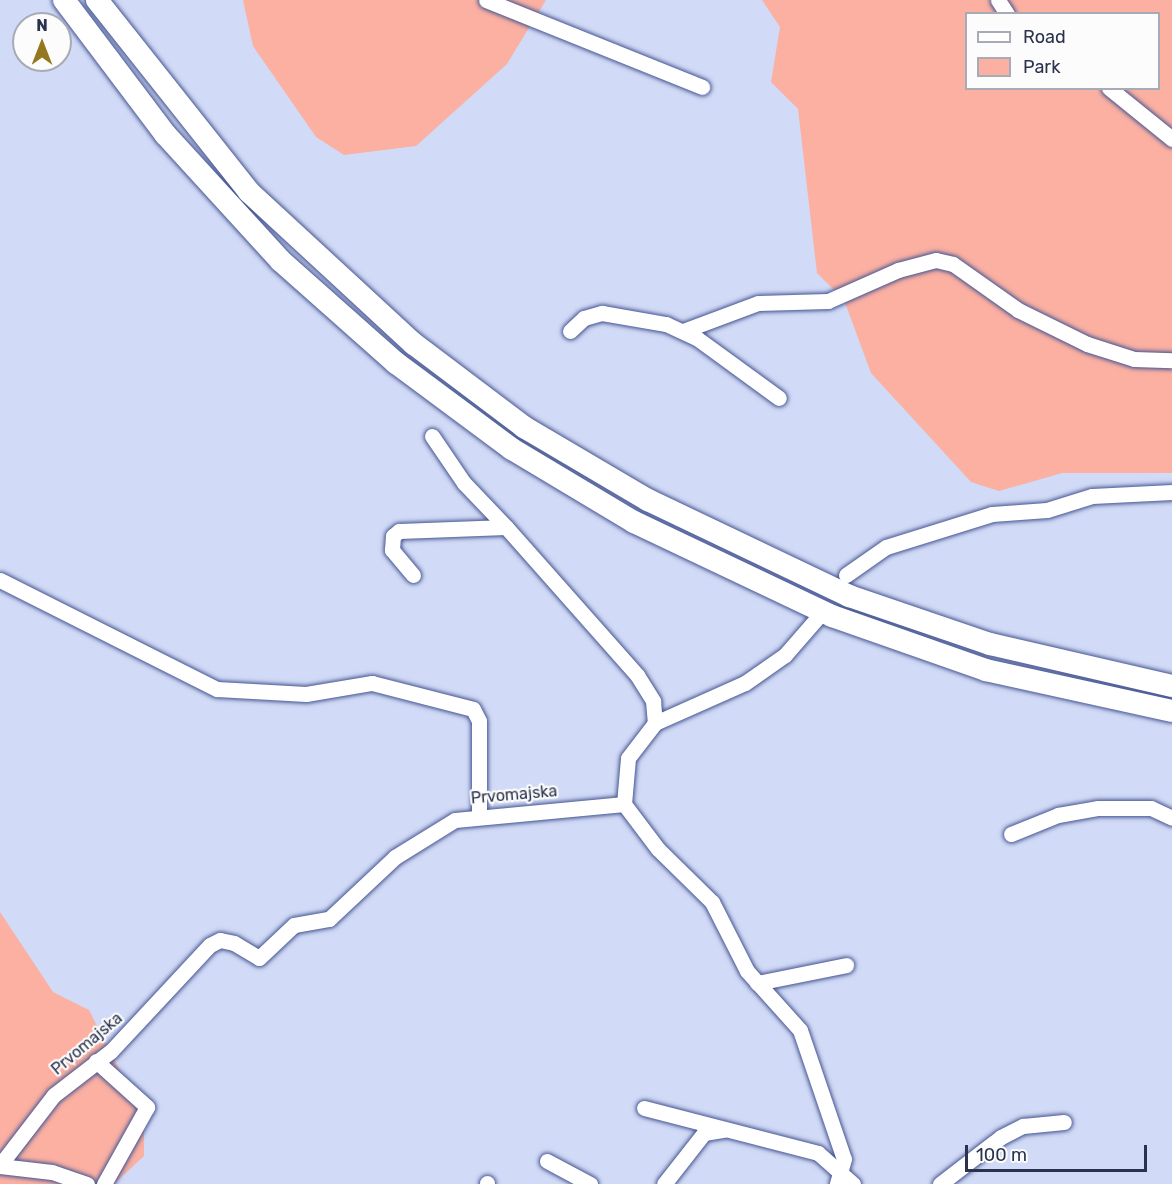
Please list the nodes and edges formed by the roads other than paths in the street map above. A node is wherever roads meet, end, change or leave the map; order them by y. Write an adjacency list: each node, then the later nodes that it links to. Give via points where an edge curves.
1 (64, 0): 19 (highway, via 165,134 281,261 396,363 512,449 634,522 832,616 986,670)
2 (97, 0): 18 (highway, via 177,107 264,208 414,344 524,427 648,500 849,596 990,644)
3 (486, 0): 4 (street)
4 (702, 87)
5 (1111, 90): 6 (street)
6 (1172, 139)
7 (570, 331): 8 (street, via 584,318 602,313 645,317)
8 (683, 331): 9 (street, via 758,303 828,301 898,270 936,260 953,264 1018,310 1087,344 1134,359); 10 (street)
9 (1172, 360)
10 (779, 398)
11 (432, 436): 13 (street, via 464,483)
12 (1172, 492): 15 (street, via 1092,496 1047,510 992,514 886,547)
13 (506, 527): 14 (street, via 399,531 393,536 392,550); 20 (street, via 543,563 647,688)
14 (413, 575)
15 (846, 575)
16 (0, 580): 22 (street, via 217,689 306,694 372,683 473,709 479,721)
17 (818, 617): 20 (street, via 785,655 745,683)
18 (1172, 686)
19 (1172, 711)
20 (655, 723): 21 (street, via 628,758)
21 (624, 804): 22 (street, Prvomajska); 26 (street, via 665,856 712,902)
22 (479, 815): 27 (street, Prvomajska, via 455,820 404,851 344,908 329,919 294,925 259,958 234,943 220,940 210,945 138,1025)
23 (1172, 818): 24 (street, via 1151,808 1098,808 1058,815)
24 (1011, 834)
25 (846, 965): 26 (street)
26 (757, 983): 33 (street, via 789,1015 808,1045)
27 (96, 1061): 32 (street, Prvomajska, via 54,1095); 35 (street, via 147,1107)
28 (644, 1108): 30 (street)
29 (1064, 1122): 39 (street, via 1009,1134)
30 (724, 1130): 33 (street, via 799,1147); 37 (street, via 704,1133)
31 (547, 1161): 36 (street)
32 (0, 1166): 34 (street, Prvomajska, via 52,1172)
33 (840, 1177): 38 (street)
34 (87, 1184)
35 (104, 1184)
36 (590, 1184)
37 (664, 1184)
38 (853, 1184)
39 (940, 1184)

